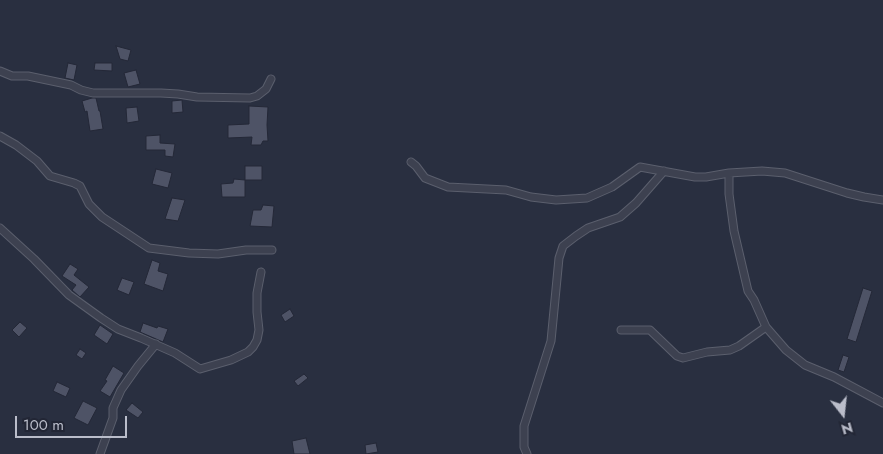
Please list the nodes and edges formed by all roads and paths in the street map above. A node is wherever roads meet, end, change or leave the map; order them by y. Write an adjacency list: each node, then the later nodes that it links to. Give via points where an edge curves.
1 (0, 71): 2 (street, via 12,76 71,85 93,93 161,93 197,97 250,98 266,89)
2 (270, 79)
3 (0, 136): 9 (street, via 37,161 50,176 80,186 89,204 102,217 150,248 218,254)
4 (411, 162): 5 (street, via 425,178 448,188 506,190 556,200 587,198 612,187 640,167)
5 (664, 171): 6 (street, via 695,177); 16 (street, via 620,217 588,228 563,246 551,341 524,426)
6 (729, 173): 7 (street, via 785,173 848,193); 11 (street, via 734,231 748,291)
7 (883, 200)
8 (0, 228): 13 (street, via 69,294 118,329)
9 (272, 250)
10 (261, 272): 13 (street, via 257,340 248,352 200,369)
11 (766, 327): 12 (street, via 730,350 683,358 650,330); 14 (street, via 786,350 805,365)
12 (621, 330)
13 (156, 344): 15 (street, via 122,390 113,408)
14 (883, 403)
15 (100, 454)
16 (527, 454)

